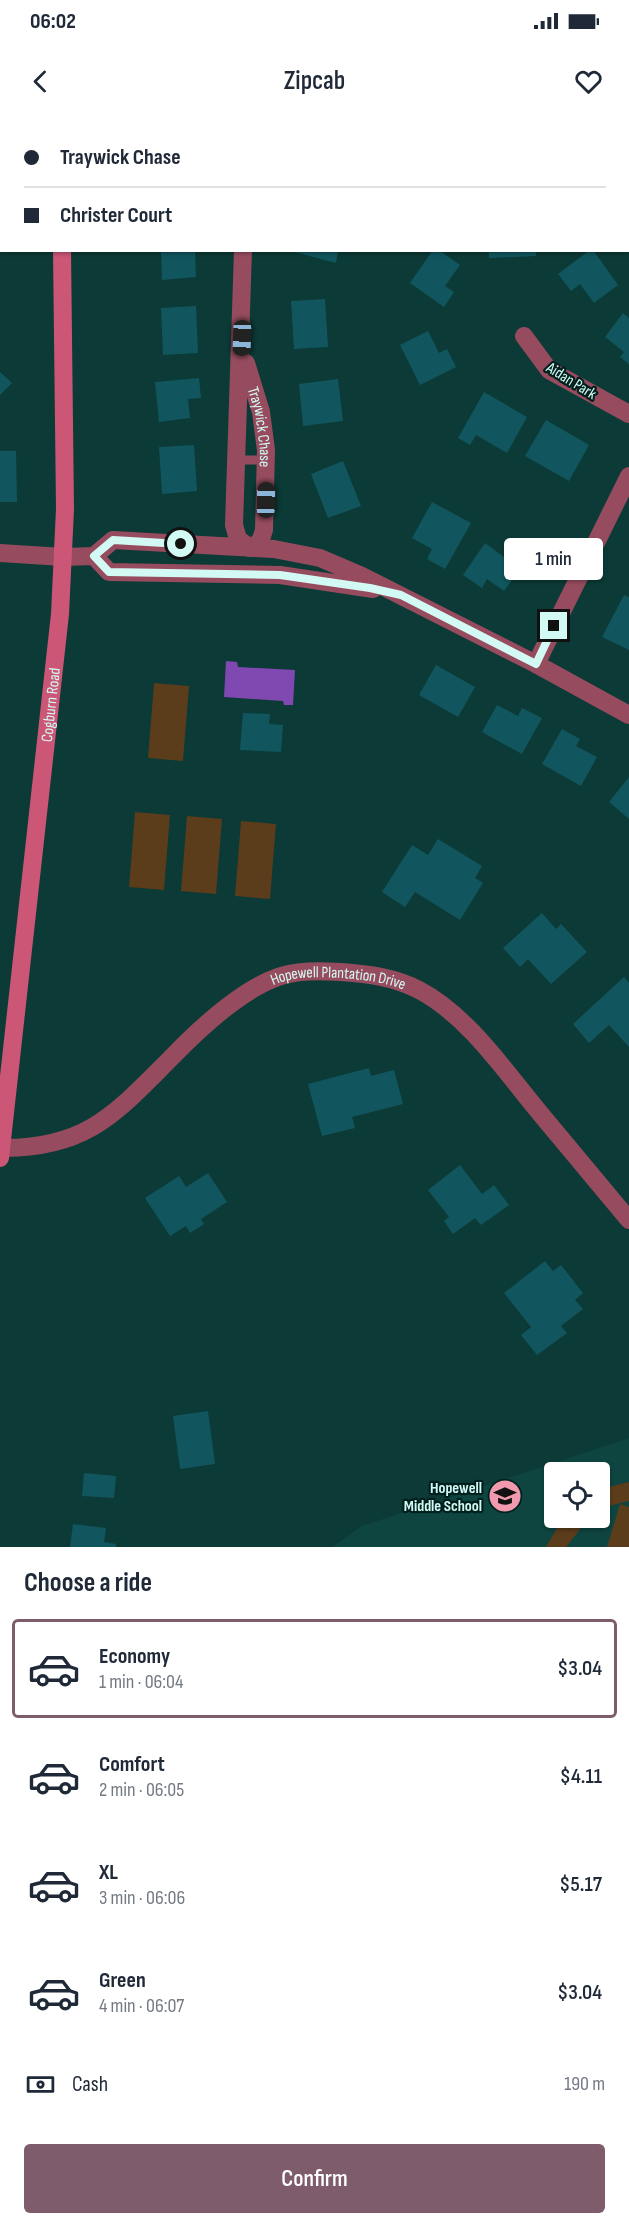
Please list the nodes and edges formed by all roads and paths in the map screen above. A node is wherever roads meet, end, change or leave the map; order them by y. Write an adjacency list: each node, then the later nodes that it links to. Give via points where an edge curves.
1 (62, 252): 12 (street, Cogburn Road)
2 (243, 252): 4 (street, Traywick Chase)
3 (524, 336): 5 (street, Aidan Park, via 549,370)
4 (242, 338): 6 (street, Traywick Chase); 7 (street, Traywick Chase, via 264,427)
5 (629, 414)
6 (237, 460): 7 (lane); 9 (street, Traywick Chase, via 234,525 238,539)
7 (266, 460): 9 (street, Traywick Chase, via 264,530 260,542)
8 (629, 476): 15 (street)
9 (250, 548): 11 (street, via 113,540); 13 (street, Traywick Chase); 14 (street, via 320,558)
10 (0, 553): 12 (street)
11 (94, 556): 12 (street); 13 (street, via 109,572)
12 (63, 557): 17 (street, Cogburn Road, via 50,718)
13 (249, 574): 14 (street, via 310,578)
14 (401, 595): 15 (street)
15 (536, 664): 16 (street)
16 (629, 715)
17 (1, 1153): 18 (street, Hopewell Plantation Drive, via 54,1143 115,1115 193,1036 236,1001 278,977 316,971 381,976 420,990 473,1031)
18 (629, 1220)

